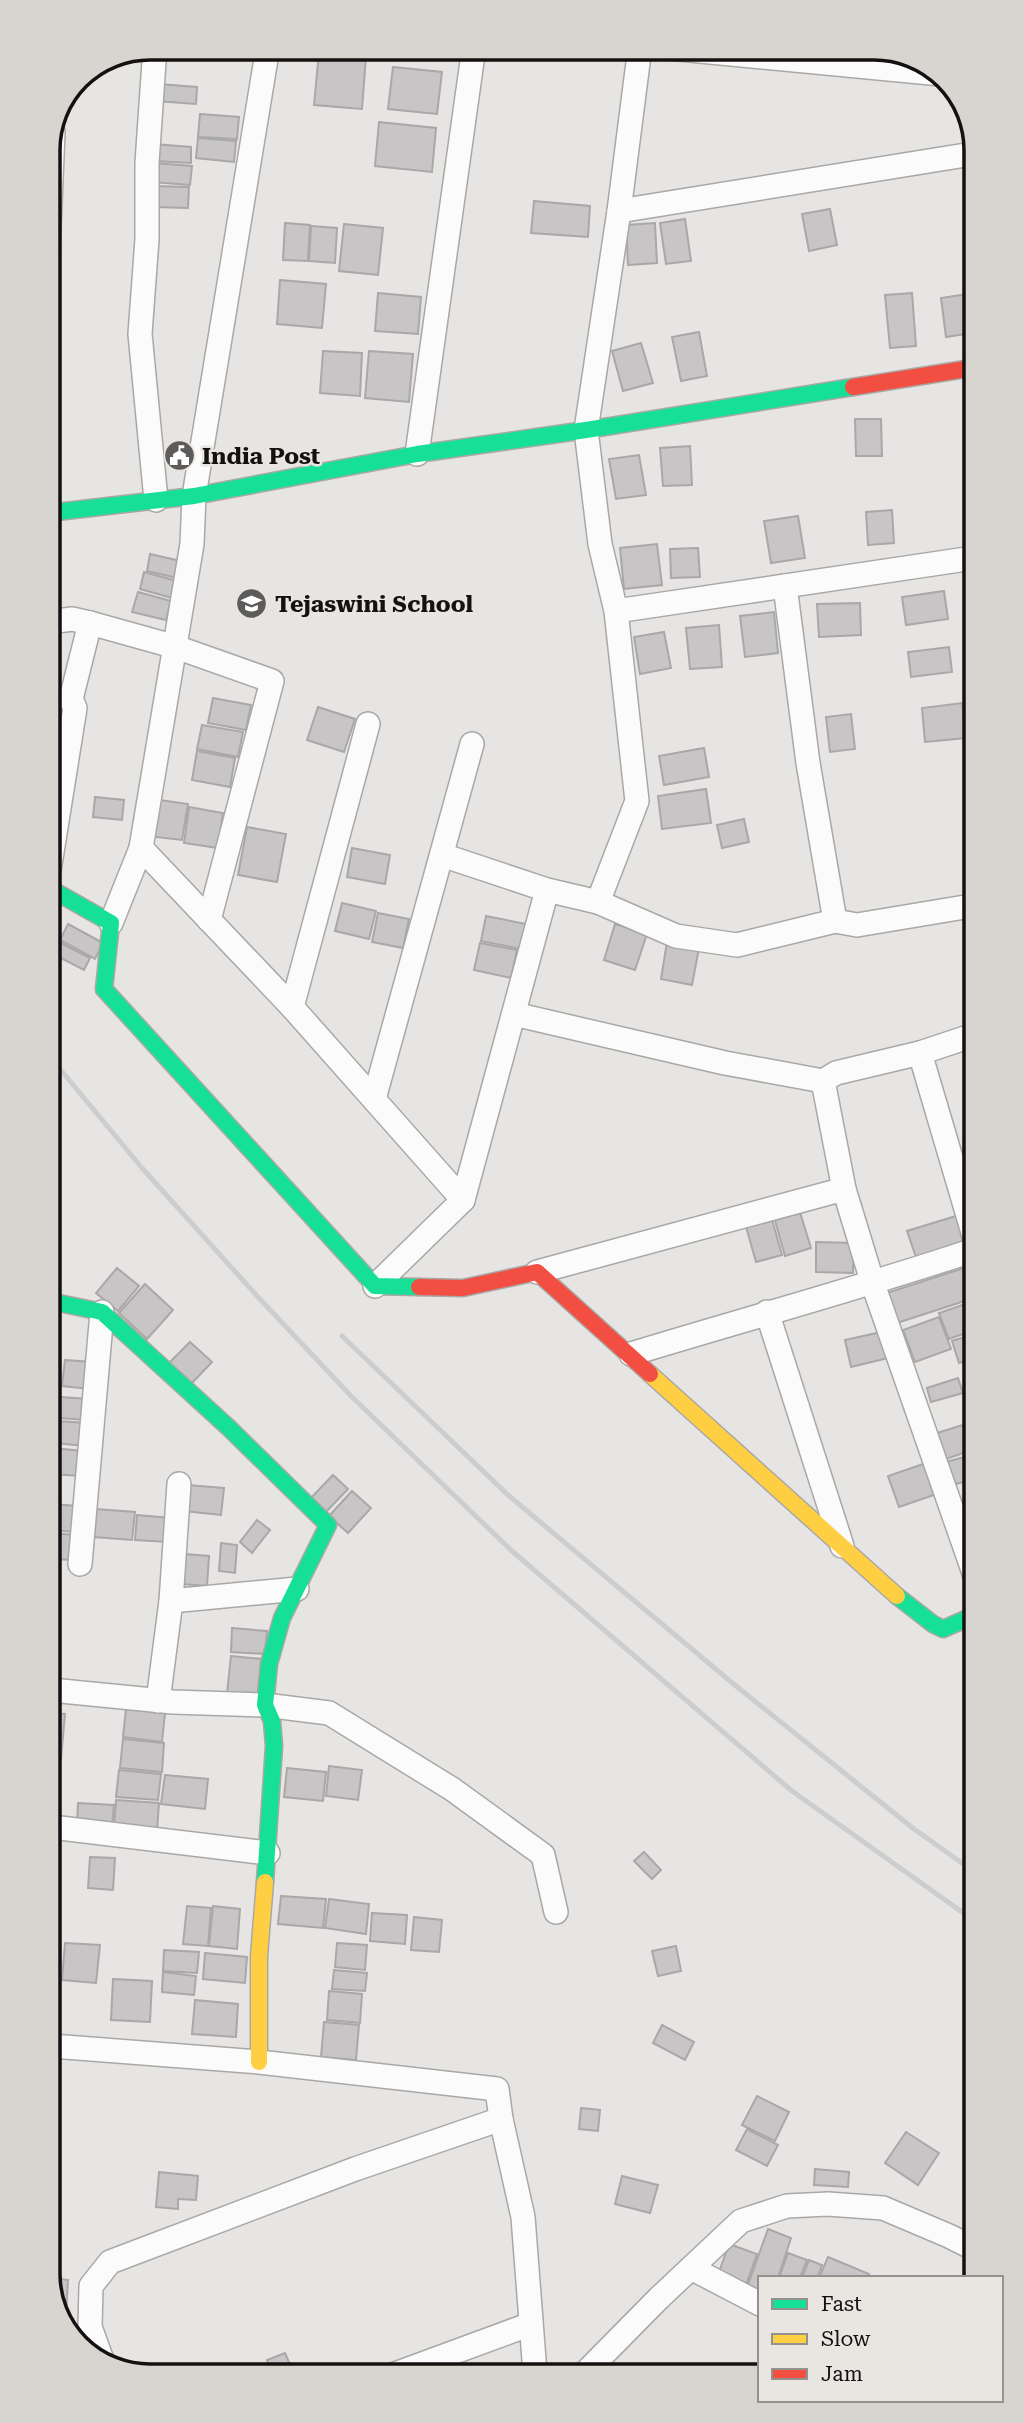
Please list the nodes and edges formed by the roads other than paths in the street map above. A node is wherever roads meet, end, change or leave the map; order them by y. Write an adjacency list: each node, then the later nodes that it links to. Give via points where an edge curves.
1 (154, 60): 13 (street, via 140,334)
2 (266, 60): 12 (street)
3 (472, 60): 11 (street)
4 (638, 60): 8 (street)
5 (794, 60): 6 (street)
6 (919, 72)
7 (964, 154): 8 (street)
8 (620, 211): 10 (street)
9 (964, 369): 10 (street)
10 (586, 430): 11 (street); 17 (street, via 600,544)
11 (417, 454): 12 (street)
12 (194, 496): 13 (street); 20 (street, via 192,544)
13 (156, 500): 14 (street)
14 (60, 512)
15 (964, 559): 16 (street)
16 (785, 586): 17 (street); 32 (street)
17 (616, 611): 29 (street, via 637,801)
18 (60, 621): 19 (street)
19 (90, 623): 20 (street); 21 (street)
20 (176, 646): 25 (street); 31 (street, via 272,681)
21 (60, 700): 24 (street, via 75,708)
22 (369, 723): 34 (street)
23 (472, 744): 26 (street)
24 (60, 802)
25 (141, 848): 31 (street); 33 (street)
26 (442, 855): 27 (street); 39 (street)
27 (547, 890): 29 (street); 35 (street)
28 (60, 894): 33 (street)
29 (598, 902): 32 (street, via 676,936 737,945)
30 (964, 907): 32 (street, via 857,925)
31 (209, 920): 34 (street)
32 (835, 921)
33 (111, 923): 46 (street, via 104,989)
34 (292, 1007): 39 (street)
35 (514, 1014): 38 (street); 41 (street)
36 (964, 1038): 37 (street)
37 (920, 1053): 38 (street, via 836,1073); 42 (street)
38 (823, 1081): 40 (street)
39 (374, 1099): 41 (street)
40 (844, 1189): 44 (street); 45 (street)
41 (463, 1200): 46 (street)
42 (964, 1202)
43 (964, 1253): 45 (street)
44 (537, 1272): 46 (street, via 463,1287); 50 (street)
45 (873, 1284): 49 (street); 52 (street)
46 (374, 1286)
47 (60, 1303): 48 (street)
48 (102, 1311): 54 (street); 55 (street, via 328,1525)
49 (767, 1312): 50 (street); 53 (street)
50 (631, 1354): 53 (street)
51 (178, 1484): 56 (street)
52 (964, 1545)
53 (843, 1547): 57 (street, via 933,1624 943,1629)
54 (80, 1564)
55 (297, 1589): 56 (street); 60 (street, via 275,1640)
56 (171, 1601): 59 (street)
57 (964, 1620)
58 (60, 1691): 59 (street)
59 (158, 1700): 60 (street)
60 (265, 1705): 62 (street, via 274,1746); 63 (street, via 329,1713 452,1789 544,1855)
61 (60, 1828): 62 (street)
62 (268, 1853): 65 (street, via 259,1956)
63 (556, 1912)
64 (60, 2047): 65 (street)
65 (259, 2062): 66 (street, via 497,2089)
66 (501, 2119): 70 (street, via 523,2217); 71 (street, via 110,2262 91,2286 90,2327)
67 (964, 2244): 68 (street, via 883,2208 787,2206 741,2221)
68 (691, 2268): 69 (street); 74 (street)
69 (758, 2303)
70 (531, 2324): 72 (street); 73 (street)
71 (97, 2346)
72 (441, 2363)
73 (533, 2364)
74 (594, 2364)

